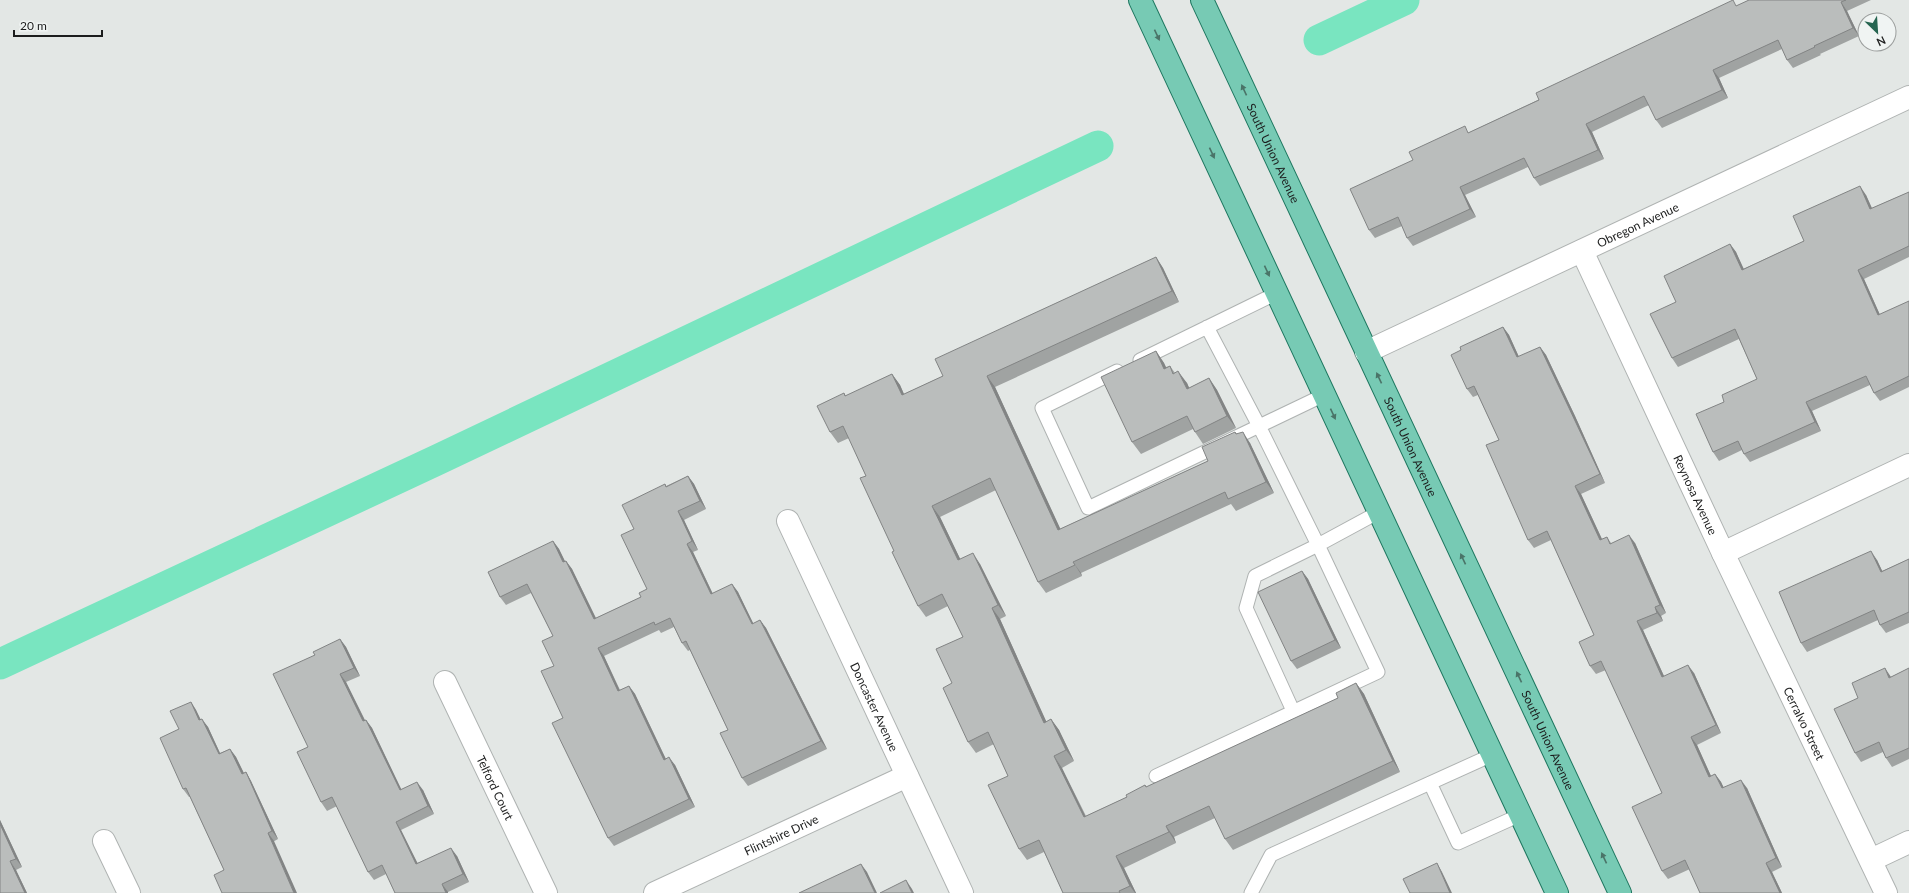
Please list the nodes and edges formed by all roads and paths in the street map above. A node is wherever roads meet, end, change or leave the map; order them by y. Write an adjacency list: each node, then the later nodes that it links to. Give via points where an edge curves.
1 (1140, 0): 5 (main road, one-way to 5)
2 (1202, 0): 7 (main road, South Union Avenue, one-way to 2)
3 (1909, 97): 4 (street, Obregon Avenue)
4 (1582, 251): 7 (street, Obregon Avenue); 14 (street, Reynosa Avenue)
5 (1277, 293): 6 (lane); 8 (main road)
6 (1207, 327): 9 (lane); 9 (lane, via 1042,408 1088,508)
7 (1366, 352): 31 (main road, South Union Avenue, one-way to 7)
8 (1324, 395): 9 (lane); 11 (main road, one-way to 11)
9 (1259, 426): 13 (lane)
10 (1909, 465): 14 (street)
11 (1379, 512): 13 (lane); 17 (main road)
12 (788, 521): 18 (street, Doncaster Avenue)
13 (1318, 545): 16 (lane, via 1255,576 1246,608); 16 (lane, via 1378,672)
14 (1723, 552): 24 (street, Cerralvo Street)
15 (445, 682): 26 (street, Telford Court)
16 (1294, 713): 19 (lane)
17 (1492, 755): 20 (lane); 21 (main road)
18 (907, 776): 27 (street, Flintshire Drive); 28 (street, Doncaster Avenue)
19 (1156, 776)
20 (1430, 783): 21 (lane, via 1458,843); 29 (lane, via 1271,855)
21 (1520, 815): 30 (main road)
22 (104, 841): 25 (street)
23 (1909, 842): 24 (street)
24 (1871, 860): 32 (street, Cerralvo Street)
25 (129, 893)
26 (546, 893)
27 (655, 893)
28 (962, 893)
29 (1251, 893)
30 (1557, 893)
31 (1620, 893)
32 (1886, 893)

